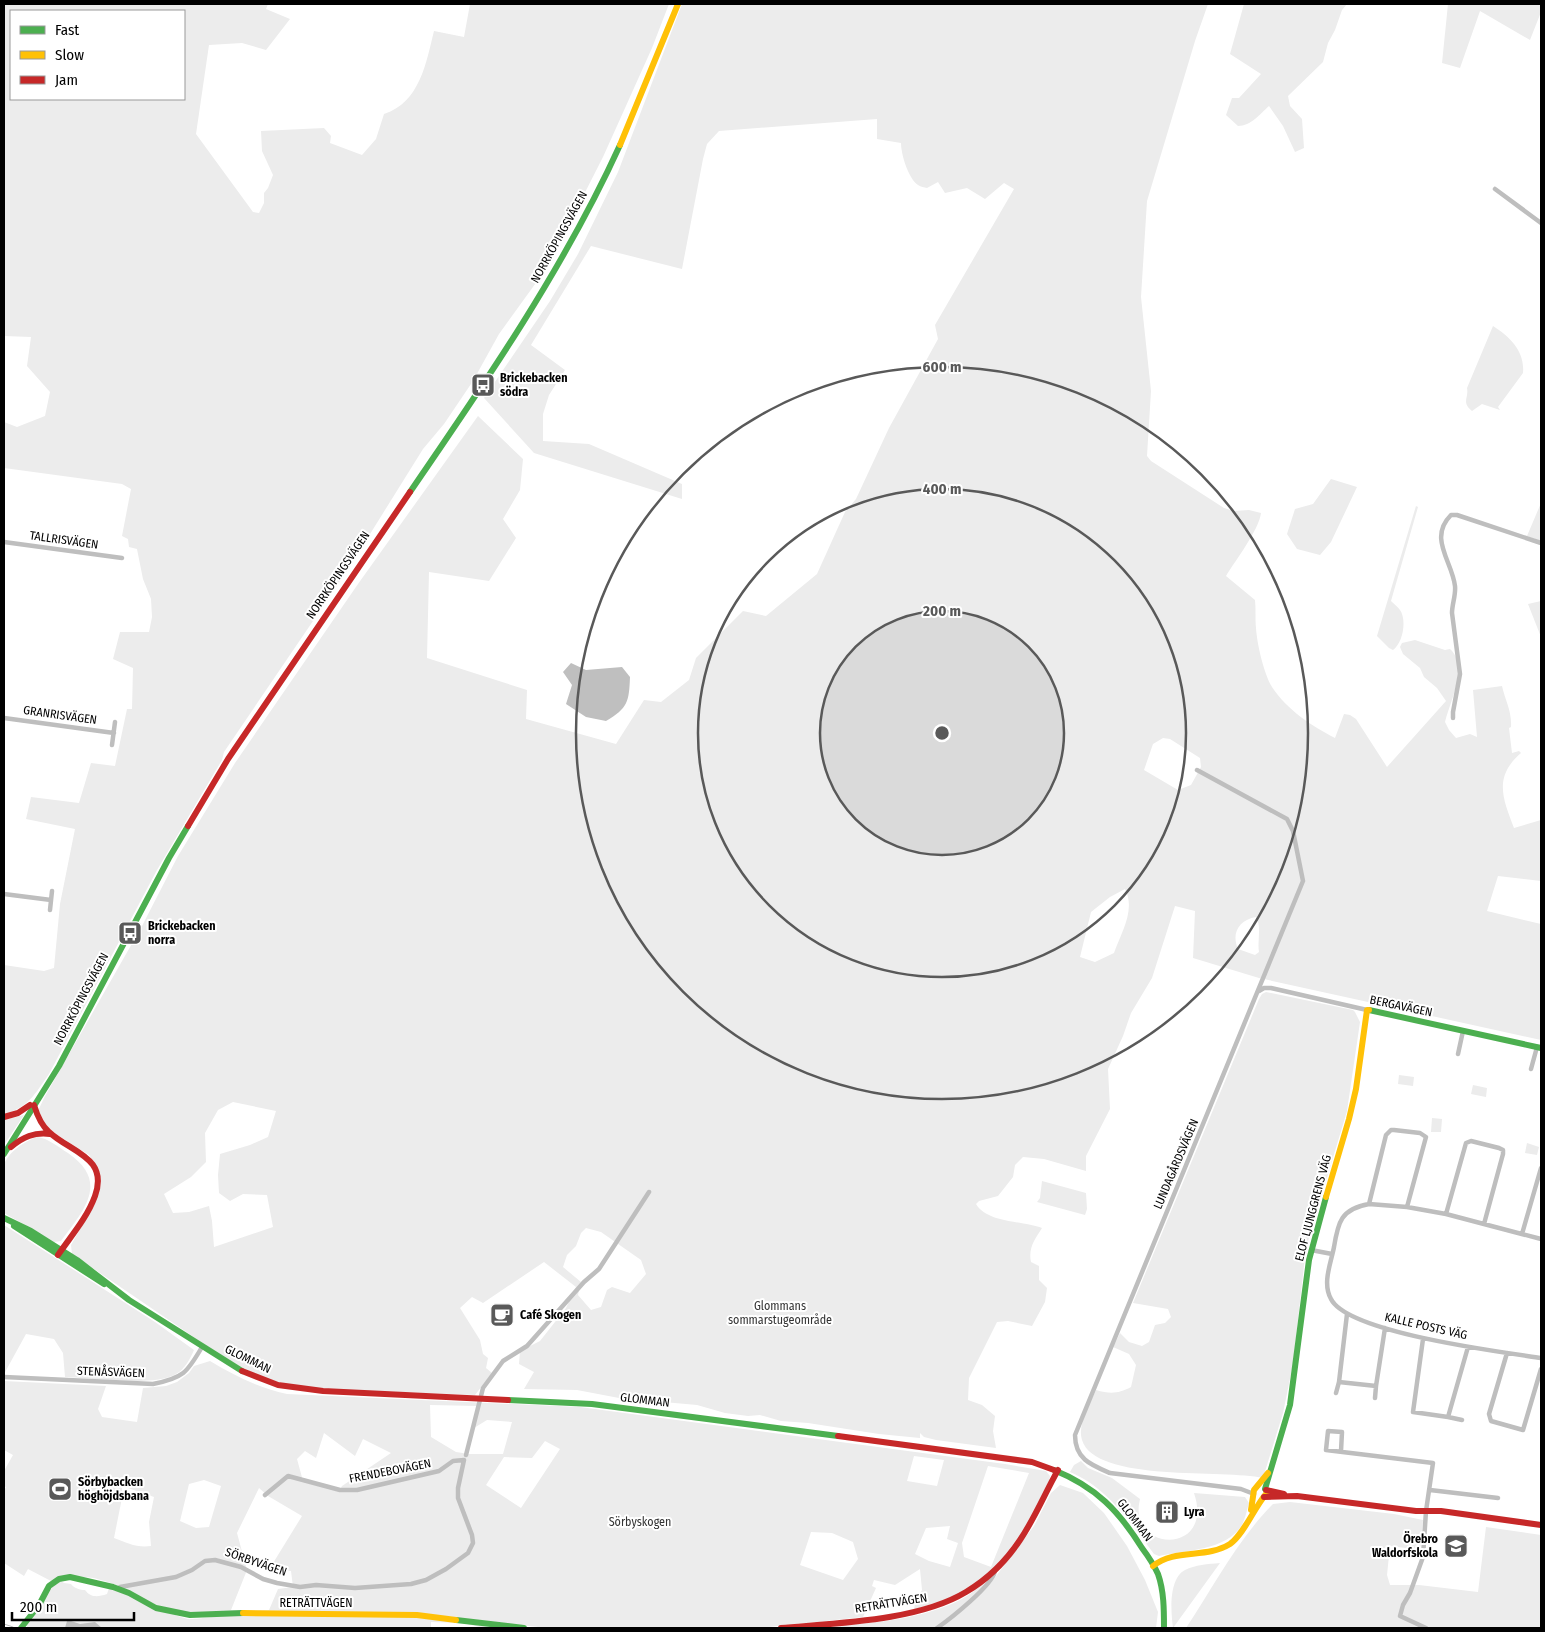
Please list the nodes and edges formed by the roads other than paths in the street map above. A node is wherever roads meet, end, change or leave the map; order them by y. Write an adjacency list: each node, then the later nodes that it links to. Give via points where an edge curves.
1 (678, 4): 23 (main road, NORRKÖPINGSVÄGEN, via 619,146 550,278 488,378 228,759 169,858 83,1022)
2 (1495, 189): 3 (street)
3 (1541, 223)
4 (4, 542): 6 (street, TALLRISVÄGEN)
5 (1541, 543): 8 (street, via 1456,515 1448,517 1444,524 1441,545 1455,586 1452,613 1460,674)
6 (122, 558)
7 (4, 718): 10 (street, GRANRISVÄGEN)
8 (1453, 718)
9 (115, 722): 10 (street, GRANRISVÄGEN)
10 (114, 733): 11 (street, GRANRISVÄGEN)
11 (112, 744)
12 (1197, 770): 17 (street, LUNDAGÅRDSVÄGEN, via 1287,819 1293,831 1303,881)
13 (52, 891): 15 (street)
14 (4, 894): 15 (street)
15 (51, 900): 16 (street)
16 (50, 910)
17 (1258, 992): 18 (street, BERGAVÄGEN, via 1271,988); 66 (street, LUNDAGÅRDSVÄGEN, via 1075,1435 1080,1456 1110,1473)
18 (1367, 1010): 19 (main road, BERGAVÄGEN); 39 (main road, ELOF LJUNGGRENS VÄG, via 1349,1119)
19 (1464, 1031): 20 (main road, BERGAVÄGEN); 21 (street)
20 (1539, 1047): 22 (street)
21 (1458, 1054)
22 (1531, 1069)
23 (38, 1097): 24 (main road, NORRKÖPINGSVÄGEN); 25 (main road, via 18,1114)
24 (34, 1105): 28 (main road); 29 (main road, NORRKÖPINGSVÄGEN)
25 (4, 1117)
26 (1388, 1122): 27 (street)
27 (1391, 1130): 32 (street, via 1386,1135); 33 (street, via 1426,1137)
28 (50, 1134): 29 (main road, via 27,1136); 40 (main road, via 89,1159 98,1182 90,1206)
29 (4, 1153)
30 (1541, 1168): 37 (street)
31 (649, 1192): 54 (street, SÖRBYVÄGEN, via 604,1263 527,1346 503,1361 483,1388)
32 (1368, 1204): 33 (street, KALLE POSTS VÄG); 41 (street, KALLE POSTS VÄG, via 1351,1209 1344,1215 1336,1232)
33 (1407, 1207): 34 (street, KALLE POSTS VÄG)
34 (1446, 1214): 36 (street, KALLE POSTS VÄG); 36 (street, via 1466,1143 1471,1141 1499,1148 1503,1154)
35 (7, 1220): 40 (main road, GLOMMAN, via 31,1231)
36 (1484, 1224): 37 (street, KALLE POSTS VÄG)
37 (1522, 1234): 38 (street, KALLE POSTS VÄG)
38 (1541, 1239)
39 (1311, 1250): 41 (street); 65 (main road, ELOF LJUNGGRENS VÄG, via 1290,1405)
40 (60, 1253): 45 (main road, GLOMMAN, via 92,1271)
41 (1332, 1254): 42 (street, KALLE POSTS VÄG, via 1328,1294 1335,1306)
42 (1346, 1314): 43 (street, KALLE POSTS VÄG); 51 (street)
43 (1385, 1328): 44 (street, KALLE POSTS VÄG); 52 (street)
44 (1423, 1339): 46 (street, KALLE POSTS VÄG); 57 (street)
45 (202, 1347): 50 (street, STENÅSVÄGEN, via 184,1373 174,1380 153,1384); 54 (main road, GLOMMAN, via 252,1376 292,1388)
46 (1468, 1347): 47 (street, KALLE POSTS VÄG); 58 (street)
47 (1507, 1353): 48 (street, KALLE POSTS VÄG); 49 (street, via 1489,1417 1491,1421 1523,1433)
48 (1541, 1358)
49 (1541, 1369)
50 (4, 1377)
51 (1339, 1382): 52 (street); 53 (street)
52 (1376, 1386): 55 (street)
53 (1336, 1393)
54 (480, 1398): 61 (street, SÖRBYVÄGEN); 64 (main road, GLOMMAN, via 623,1408 1032,1462)
55 (1375, 1398)
56 (1406, 1412): 57 (street)
57 (1413, 1412): 58 (street)
58 (1448, 1417): 59 (street)
59 (1462, 1420)
60 (1341, 1451): 60 (street, via 1326,1450 1328,1431 1342,1432); 62 (street)
61 (465, 1458): 69 (street, FRENDEBOVÄGEN, via 439,1471 357,1490 340,1490 288,1476); 78 (street, SÖRBYVÄGEN, via 458,1498 473,1543 468,1553 426,1580 355,1588 300,1587 277,1583 215,1560 205,1561 176,1577 123,1588)
62 (1433, 1464): 63 (street); 67 (street)
63 (1440, 1464)
64 (1058, 1470): 76 (main road, GLOMMAN, via 1085,1483 1115,1509); 77 (main road, RETRÄTTVÄGEN, via 1027,1528)
65 (1262, 1488): 66 (street, LUNDAGÅRDSVÄGEN); 68 (main road, via 1254,1490); 70 (main road); 71 (main road)
66 (1241, 1489): 68 (street, LUNDAGÅRDSVÄGEN)
67 (1430, 1490): 72 (street); 73 (street)
68 (1254, 1494): 71 (main road, via 1258,1498); 74 (main road)
69 (265, 1495)
70 (1297, 1496): 71 (main road); 73 (main road)
71 (1263, 1497): 74 (main road)
72 (1498, 1498)
73 (1426, 1511): 75 (main road); 84 (street, via 1423,1557 1400,1616)
74 (1250, 1516): 76 (main road, via 1243,1530 1229,1544 1207,1552 1168,1557)
75 (1541, 1525)
76 (1153, 1566): 83 (main road, GLOMMAN, via 1164,1609)
77 (995, 1571): 81 (main road, RETRÄTTVÄGEN, via 960,1596 920,1611); 82 (street, via 987,1584)
78 (113, 1587): 79 (main road, SÖRBYVÄGEN, via 70,1577 59,1579 49,1586); 80 (main road, RETRÄTTVÄGEN, via 156,1608 190,1615 417,1615)
79 (21, 1628)
80 (524, 1628)
81 (781, 1628)
82 (937, 1628)
83 (1164, 1628)
84 (1426, 1628)

